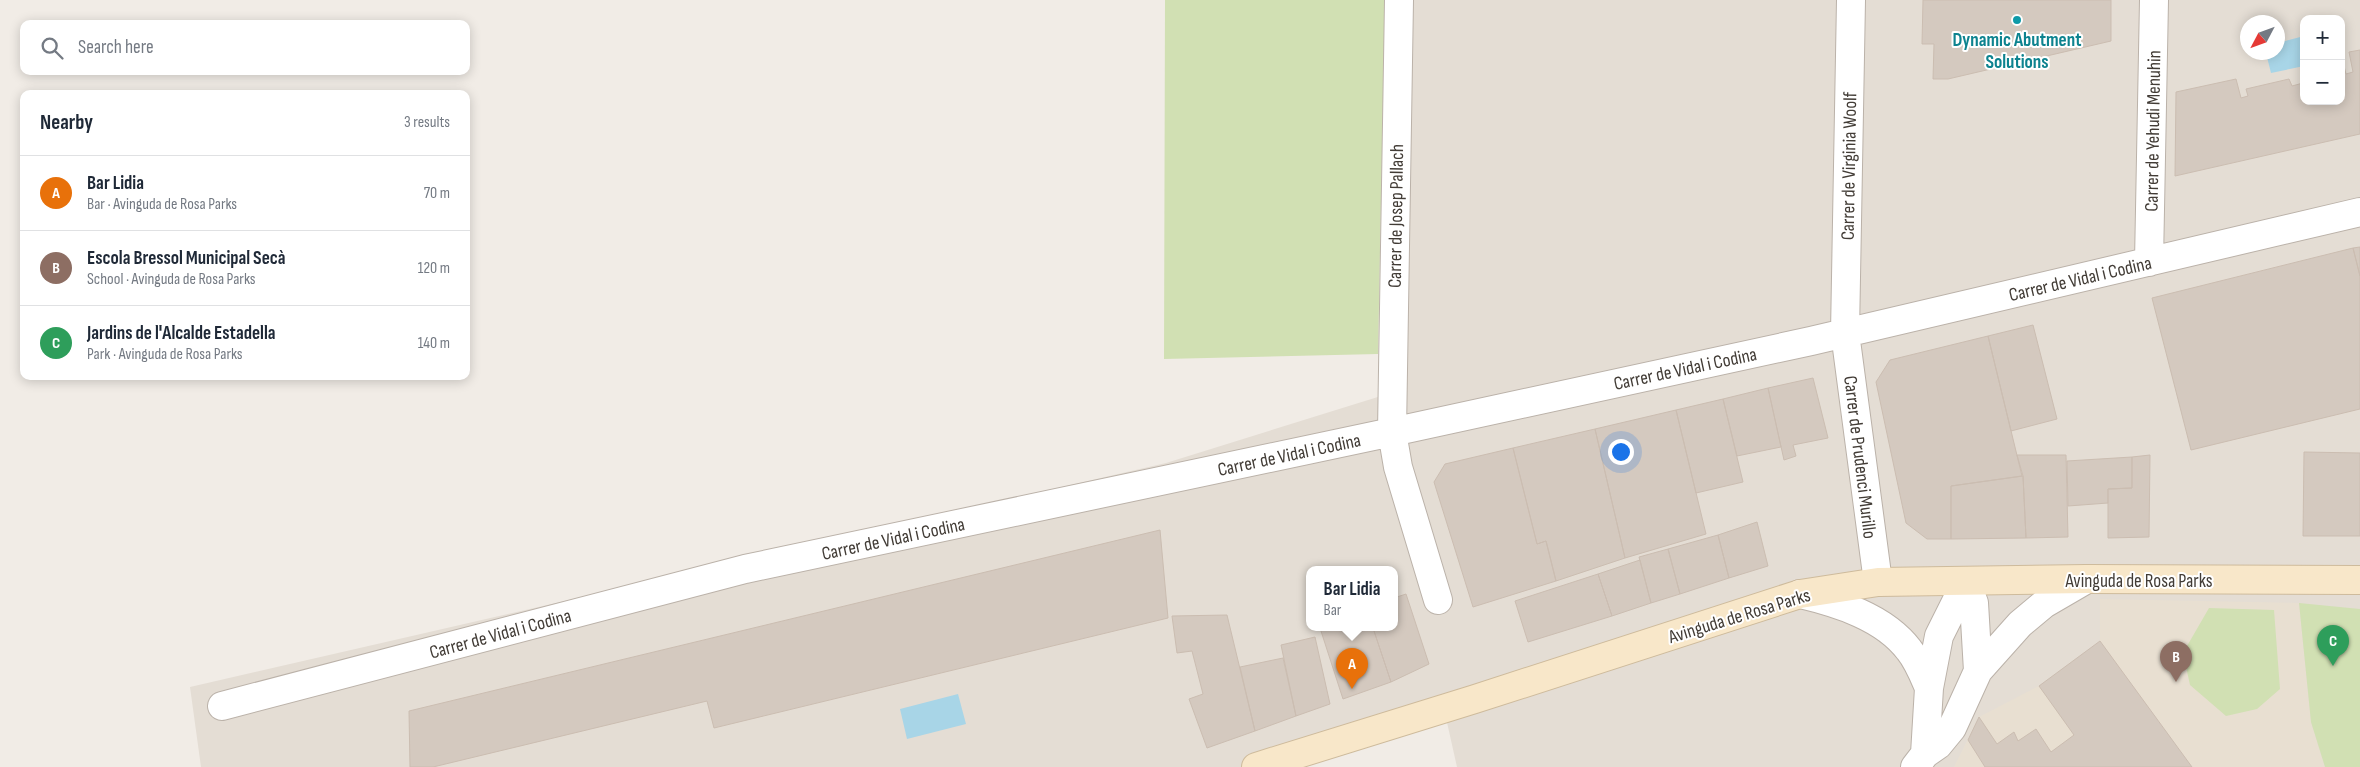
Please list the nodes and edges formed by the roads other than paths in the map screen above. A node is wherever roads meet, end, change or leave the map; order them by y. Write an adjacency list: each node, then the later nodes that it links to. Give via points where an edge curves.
1 (1399, 0): 7 (street, Carrer de Josep Pallach)
2 (1852, 0): 6 (street, Carrer de Virginia Woolf)
3 (2154, 0): 5 (street, Carrer de Yehudi Menuhin)
4 (2360, 212): 5 (street, Carrer de Vidal i Codina)
5 (2149, 262): 6 (street, Carrer de Vidal i Codina)
6 (1845, 333): 7 (street, Carrer de Vidal i Codina); 10 (street, Carrer de Prudenci Murillo)
7 (1392, 432): 13 (street, Carrer de Josep Pallach, via 1398,467); 16 (street, Carrer de Vidal i Codina, via 745,569)
8 (2087, 579): 9 (main road, Avinguda de Rosa Parks); 11 (main road, Avinguda de Rosa Parks); 14 (street, via 2020,624)
9 (2360, 580)
10 (1878, 582): 11 (main road, Avinguda de Rosa Parks); 12 (main road, Avinguda de Rosa Parks)
11 (1966, 582): 14 (street, via 1974,603); 15 (street, via 1939,636)
12 (1800, 594): 15 (street, via 1832,601 1864,615 1894,635 1919,664); 18 (main road, Avinguda de Rosa Parks)
13 (1438, 600)
14 (1978, 670): 17 (street, via 1952,728)
15 (1929, 688): 17 (street)
16 (222, 706)
17 (1920, 761)
18 (1256, 767)

